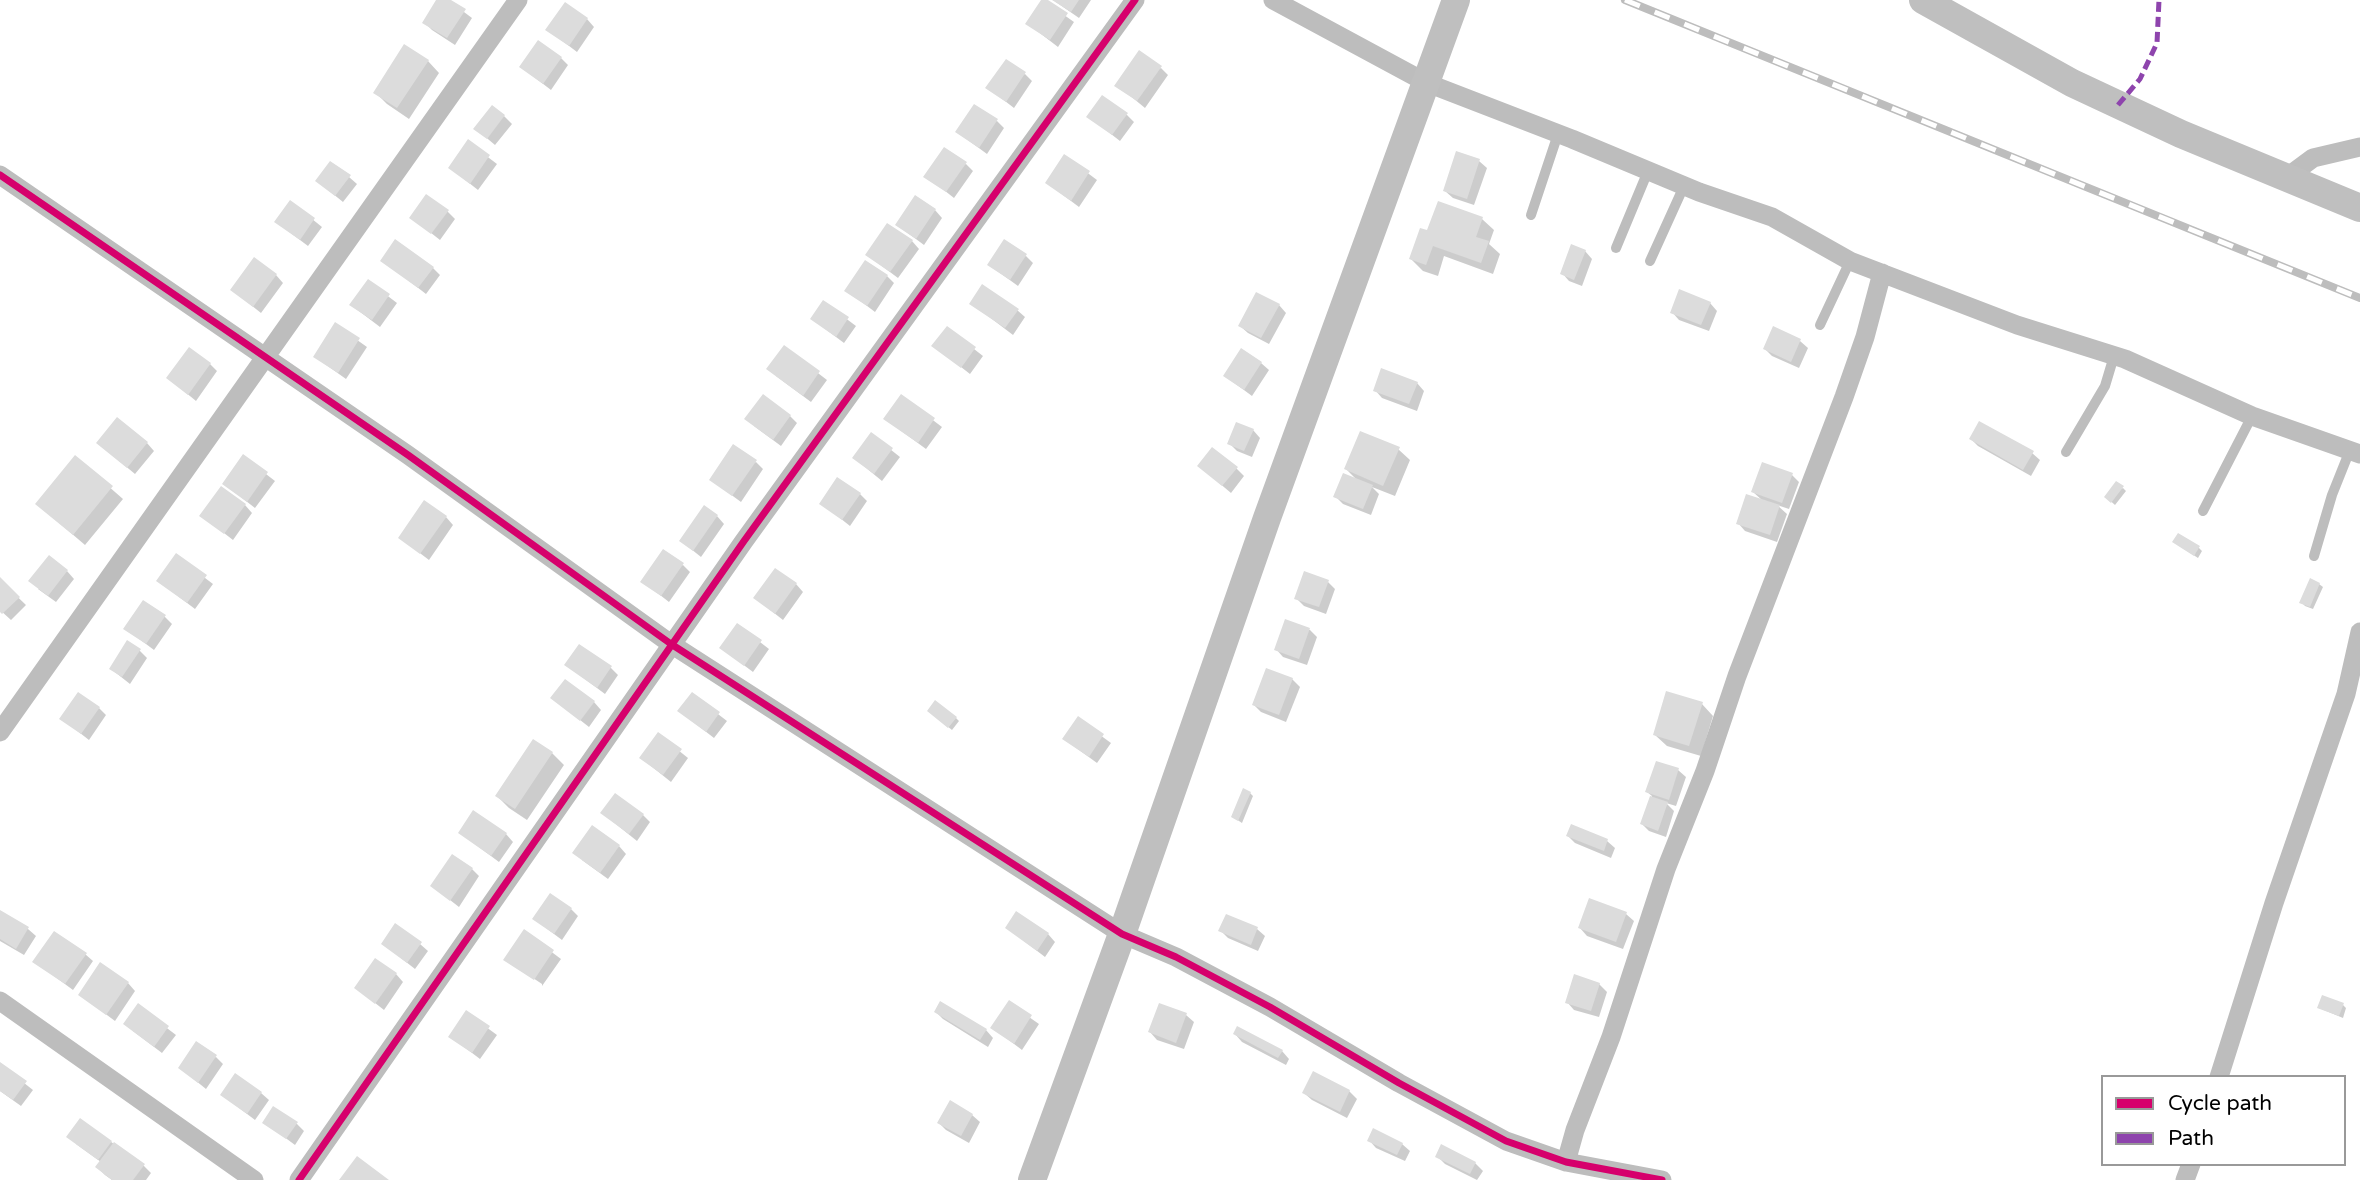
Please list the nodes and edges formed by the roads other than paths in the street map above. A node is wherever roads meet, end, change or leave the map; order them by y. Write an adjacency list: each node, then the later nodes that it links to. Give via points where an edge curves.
1 (518, 0): 21 (street)
2 (1135, 0): 28 (street)
3 (1273, 0): 6 (street)
4 (1456, 0): 6 (street)
5 (1923, 0): 11 (street, via 2072,83)
6 (1427, 83): 7 (street); 30 (street, via 1267,518)
7 (1558, 134): 9 (street); 14 (lane)
8 (2360, 147): 11 (street, via 2313,158)
9 (1648, 171): 12 (street); 15 (lane)
10 (0, 175): 21 (street)
11 (2287, 178): 13 (street)
12 (1684, 186): 16 (lane); 17 (street, via 1772,216)
13 (2360, 208)
14 (1531, 215)
15 (1616, 248)
16 (1650, 261)
17 (1850, 261): 18 (street); 19 (lane)
18 (1882, 273): 20 (street); 33 (street, via 1844,397 1737,676)
19 (1820, 325)
20 (2114, 356): 22 (street); 23 (lane, via 2105,386)
21 (264, 357): 28 (street); 29 (street)
22 (2252, 416): 24 (street); 25 (lane)
23 (2066, 452)
24 (2355, 452): 26 (lane, via 2332,495)
25 (2203, 511)
26 (2314, 556)
27 (2360, 632): 32 (street, via 2346,694)
28 (671, 644): 30 (street); 36 (street)
29 (0, 732)
30 (1122, 934): 33 (street, via 1270,1007 1506,1141); 37 (street)
31 (0, 1001): 35 (street)
32 (2220, 1075)
33 (1566, 1162): 34 (street)
34 (1622, 1175): 38 (street)
35 (254, 1180)
36 (299, 1180)
37 (1031, 1180)
38 (1662, 1180)

